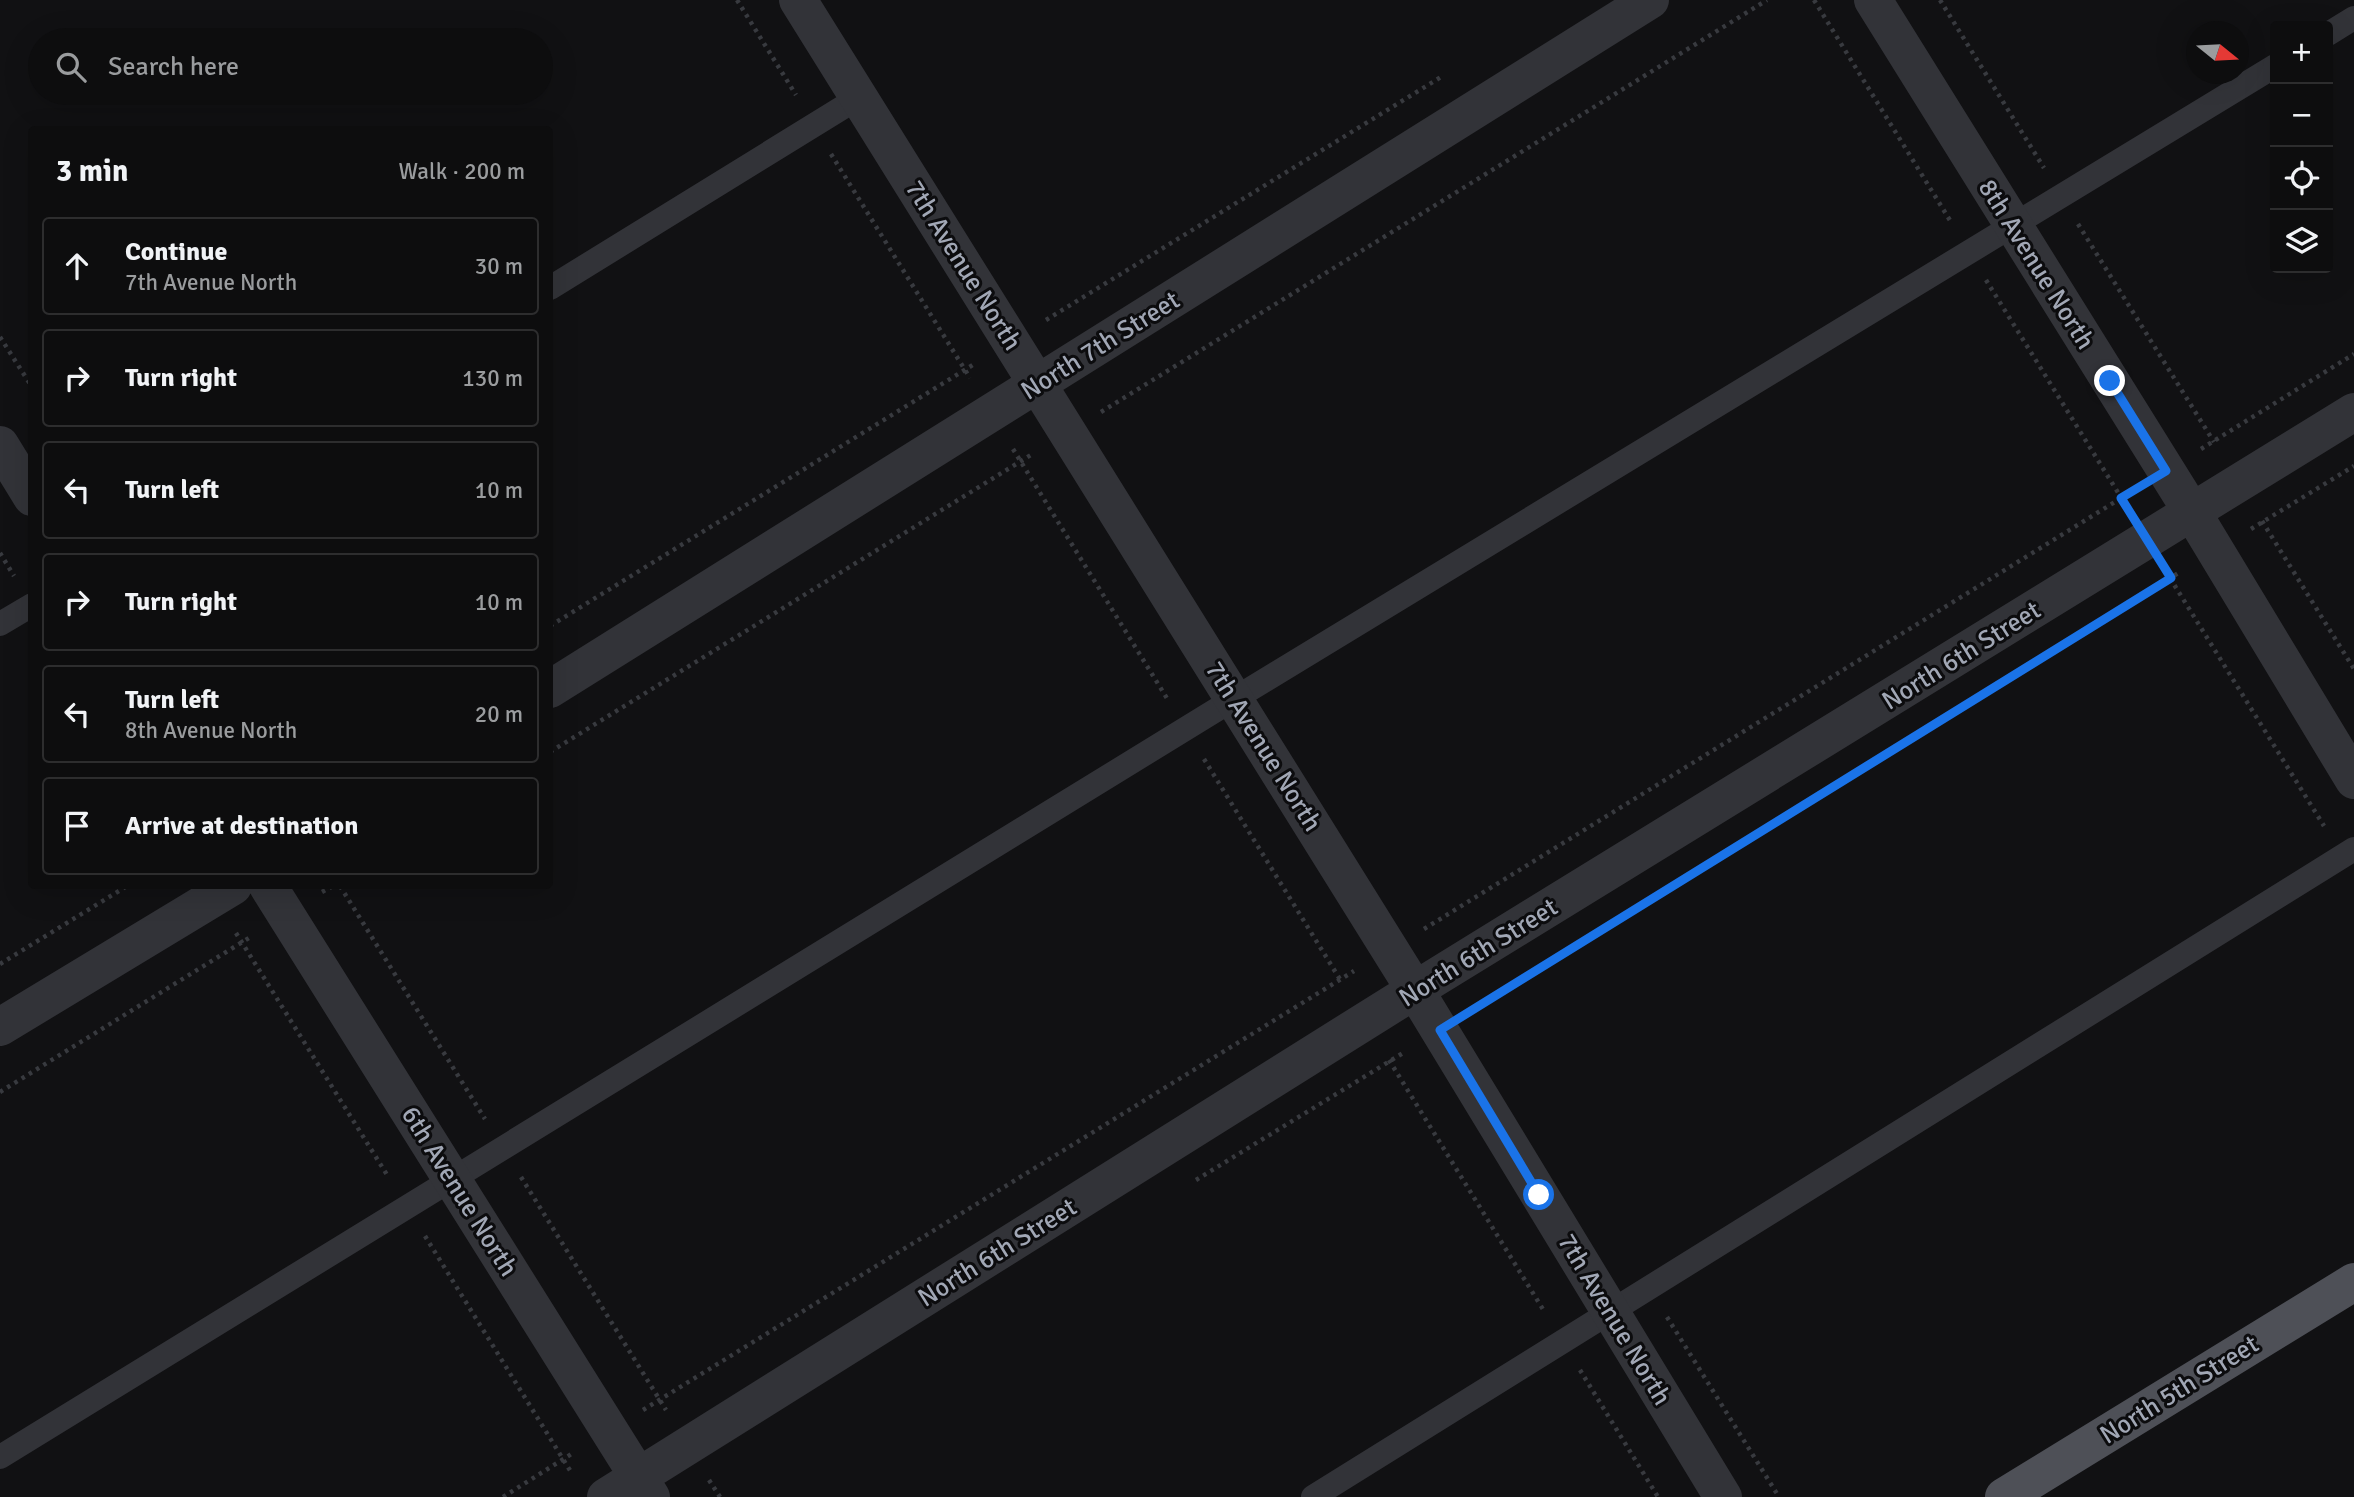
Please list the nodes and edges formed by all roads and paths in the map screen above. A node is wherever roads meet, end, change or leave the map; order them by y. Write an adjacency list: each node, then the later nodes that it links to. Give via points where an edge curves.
1 (798, 0): 11 (street, 7th Avenue North)
2 (1650, 0): 20 (street, North 7th Street)
3 (1767, 0): 22 (path)
4 (1814, 0): 14 (path)
5 (1873, 0): 13 (street, 8th Avenue North)
6 (1940, 0): 12 (path)
7 (2354, 18): 8 (lane)
8 (2333, 31)
9 (2270, 69): 12 (lane)
10 (1449, 73): 17 (path)
11 (858, 98): 15 (lane); 17 (street, 7th Avenue North)
12 (2061, 196): 13 (lane); 23 (path)
13 (2013, 225): 14 (lane); 26 (street, 8th Avenue North)
14 (1969, 252): 29 (path); 40 (lane)
15 (553, 286)
16 (0, 337): 19 (path)
17 (1012, 341): 20 (street, 7th Avenue North); 37 (path)
18 (2354, 354): 23 (path)
19 (28, 381)
20 (1038, 384): 22 (street, 7th Avenue North); 39 (street, North 7th Street)
21 (2354, 412): 27 (street, North 6th Street)
22 (1068, 432): 40 (street, 7th Avenue North); 41 (path)
23 (2213, 441): 26 (path); 27 (path)
24 (0, 445): 28 (street)
25 (2354, 466): 31 (path)
26 (2166, 471): 29 (path); 30 (street, 8th Avenue North)
27 (2239, 483): 30 (street, North 6th Street); 31 (path)
28 (28, 490)
29 (2121, 498): 32 (path); 49 (path)
30 (2192, 512): 32 (street, North 6th Street); 33 (street, 8th Avenue North)
31 (2263, 522): 33 (path); 38 (path)
32 (2147, 540): 34 (path); 51 (street, North 6th Street)
33 (2215, 551): 34 (path); 42 (street, 8th Avenue North)
34 (2171, 578): 43 (path); 53 (path)
35 (28, 608): 36 (lane)
36 (0, 624)
37 (553, 624)
38 (2354, 669)
39 (553, 687)
40 (1234, 699): 49 (street, 7th Avenue North); 55 (lane)
41 (553, 750)
42 (2354, 780)
43 (2348, 852): 59 (lane)
44 (122, 889): 50 (path)
45 (228, 889): 52 (street)
46 (321, 889): 48 (path)
47 (342, 889): 55 (path)
48 (277, 900): 54 (path); 56 (street, 6th Avenue North)
49 (1390, 949): 51 (street, 7th Avenue North); 60 (path)
50 (0, 964)
51 (1415, 990): 53 (street, 7th Avenue North); 62 (street, North 6th Street)
52 (0, 1027)
53 (1440, 1030): 57 (path); 59 (street, 7th Avenue North)
54 (0, 1091)
55 (504, 1150): 56 (lane); 60 (path)
56 (453, 1182): 61 (street, 6th Avenue North); 63 (lane)
57 (1191, 1184)
58 (2354, 1282): 73 (main road, North 5th Street)
59 (1611, 1312): 71 (lane); 72 (street, 7th Avenue North)
60 (660, 1400): 61 (path); 62 (path)
61 (610, 1431): 67 (street, 6th Avenue North); 68 (path)
62 (687, 1446): 65 (path); 67 (street, North 6th Street)
63 (0, 1457)
64 (721, 1474): 65 (path)
65 (710, 1481): 66 (path); 70 (path)
66 (701, 1486)
67 (645, 1487): 69 (street, North 6th Street)
68 (503, 1497)
69 (606, 1497)
70 (720, 1497)
71 (1313, 1497)
72 (1723, 1497)
73 (2004, 1497)

